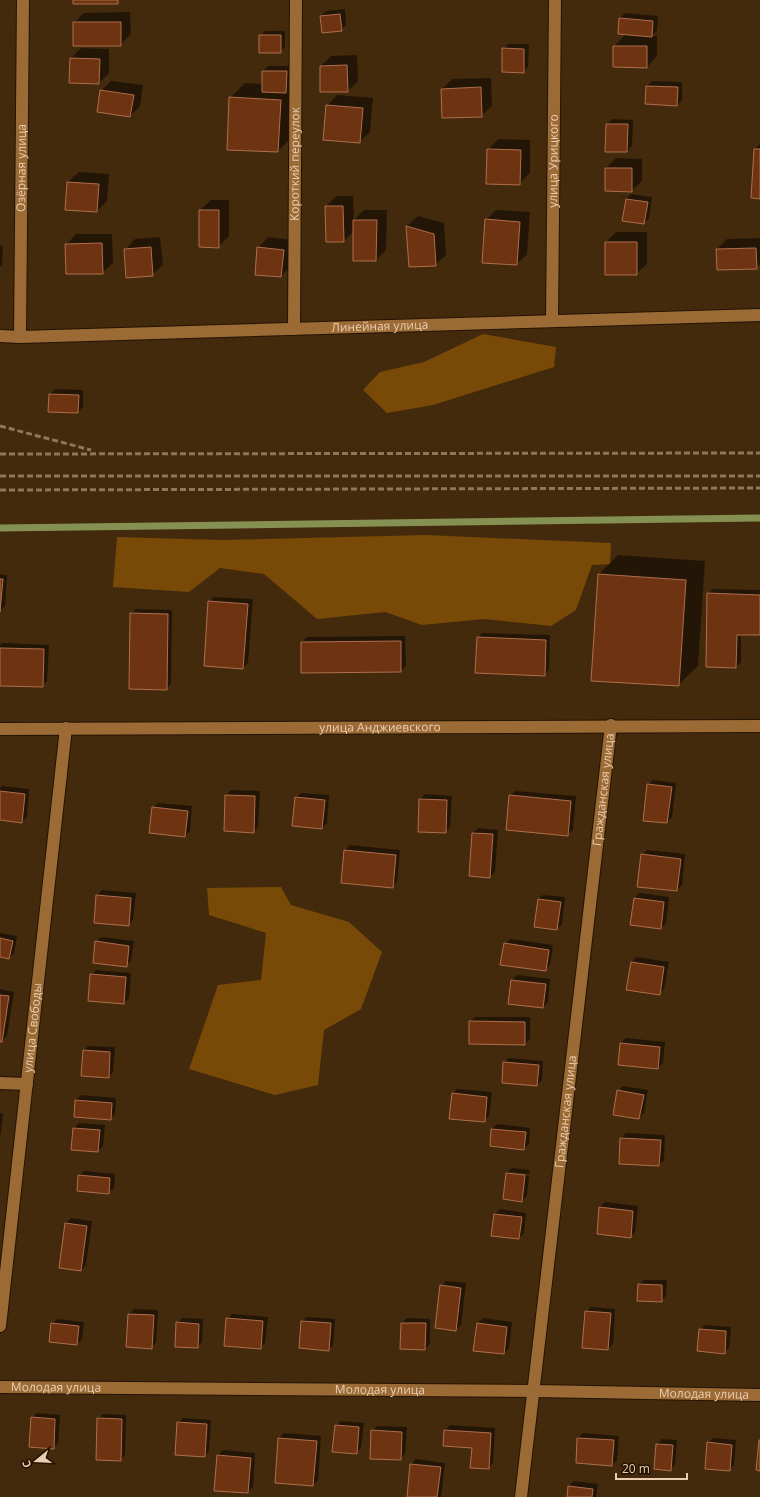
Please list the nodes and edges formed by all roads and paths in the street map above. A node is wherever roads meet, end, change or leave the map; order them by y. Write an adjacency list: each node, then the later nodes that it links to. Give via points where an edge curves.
1 (23, 0): 8 (street, Озёрная улица)
2 (296, 0): 6 (street, Короткий переулок)
3 (555, 0): 5 (street, улица Урицкого)
4 (760, 315): 5 (street, Линейная улица)
5 (552, 322): 6 (street, Линейная улица)
6 (294, 329): 8 (street, Линейная улица)
7 (0, 336): 8 (street, Линейная улица)
8 (20, 337)
9 (611, 725): 10 (street, улица Анджиевского); 12 (street, улица Анджиевского); 17 (street, Гражданская улица)
10 (760, 726)
11 (0, 728): 12 (street, улица Анджиевского)
12 (66, 728): 14 (street, улица Свободы)
13 (0, 1083): 14 (street)
14 (27, 1084): 15 (street, улица Свободы)
15 (0, 1326)
16 (0, 1388): 17 (street, Молодая улица)
17 (534, 1391): 18 (street, Молодая улица); 19 (street, Гражданская улица)
18 (760, 1395)
19 (521, 1497)

